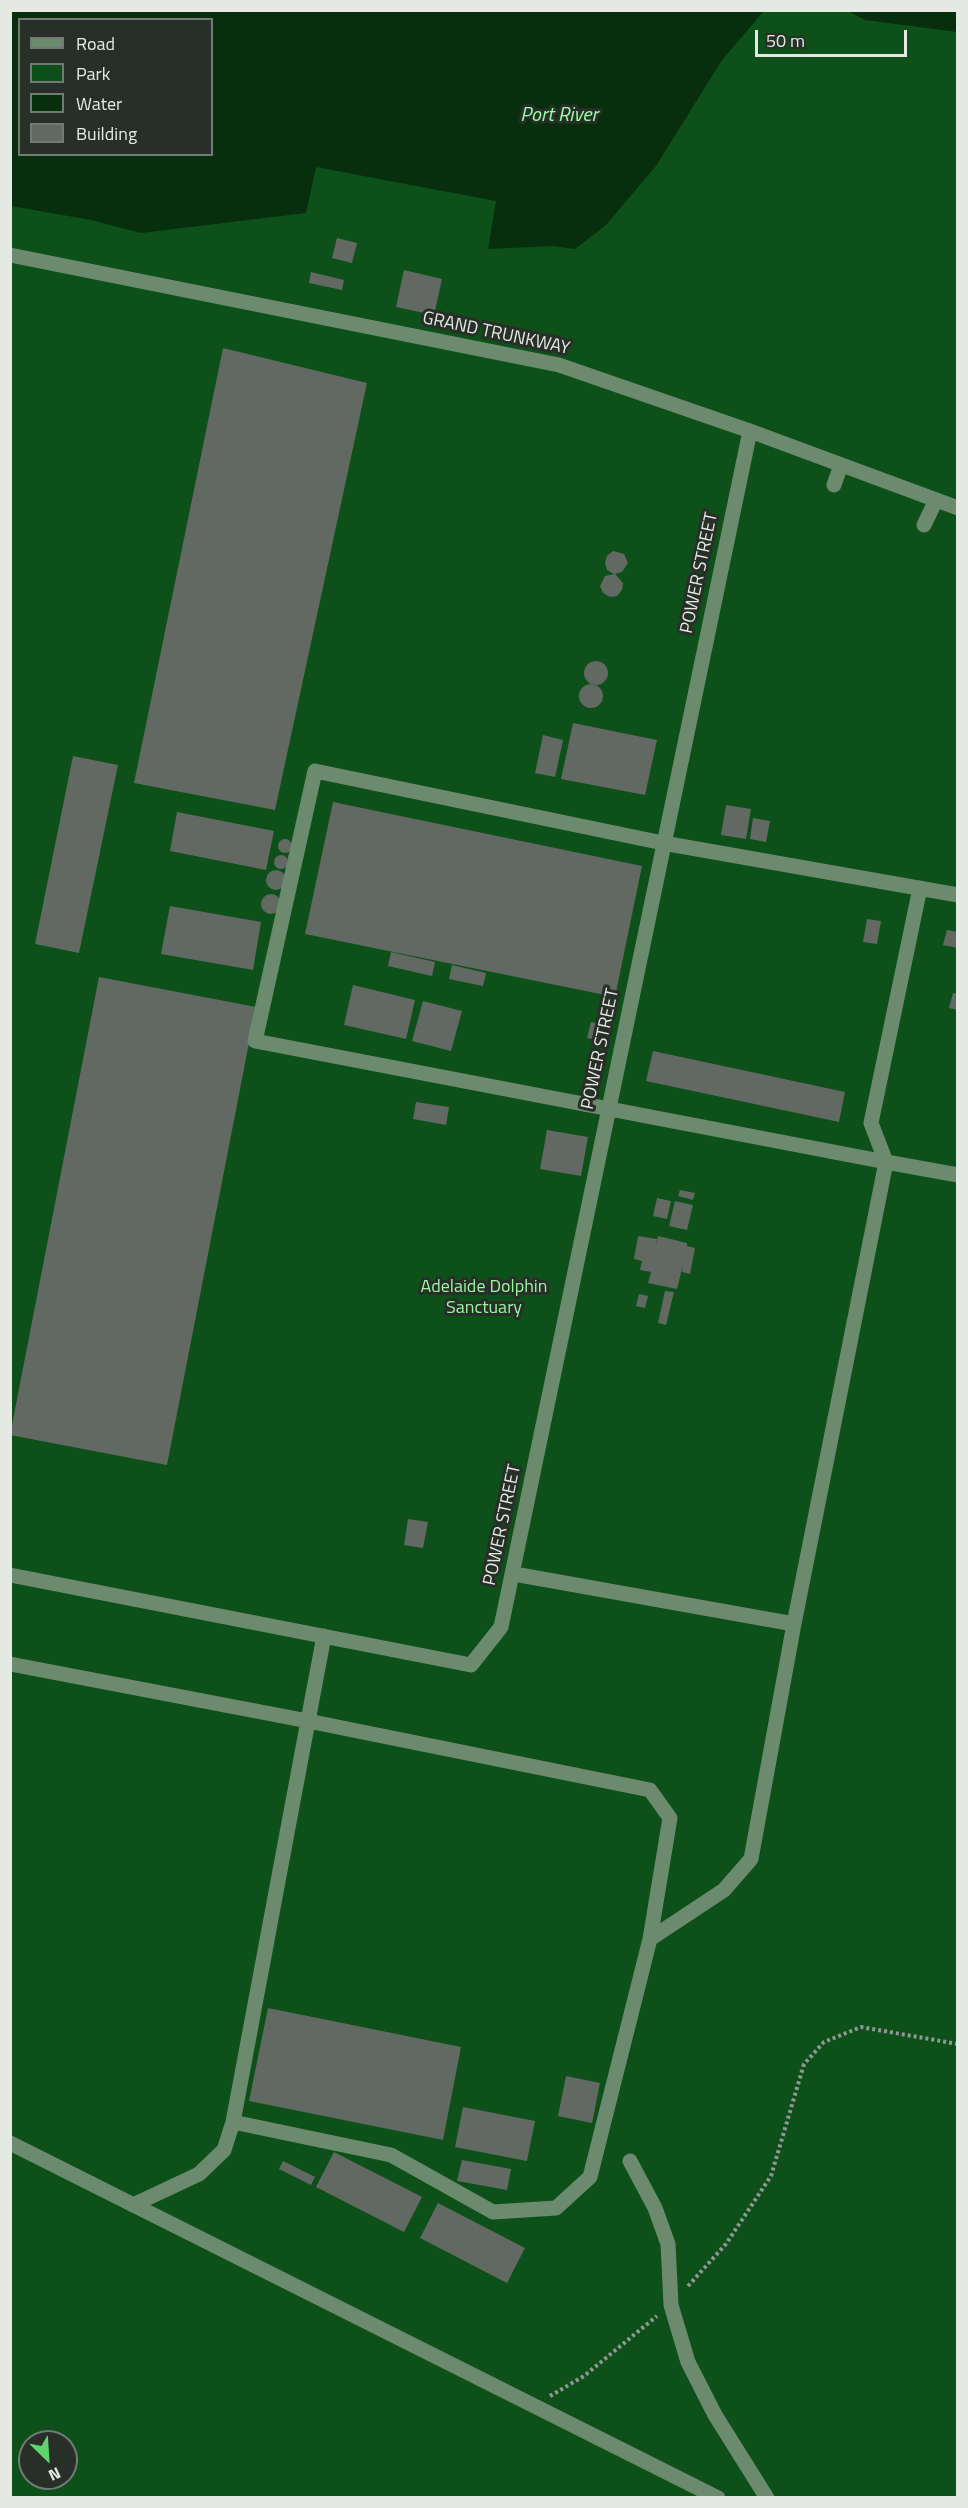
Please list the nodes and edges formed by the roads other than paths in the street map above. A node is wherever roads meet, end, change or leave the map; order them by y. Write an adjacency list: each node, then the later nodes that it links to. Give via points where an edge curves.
1 (10, 255): 2 (lane, GRAND TRUNKWAY, via 559,365)
2 (750, 430): 3 (lane, GRAND TRUNKWAY); 8 (lane, POWER STREET)
3 (842, 465): 4 (lane); 5 (lane, GRAND TRUNKWAY)
4 (834, 485)
5 (936, 500): 6 (lane, GRAND TRUNKWAY); 7 (lane)
6 (957, 508)
7 (924, 525)
8 (663, 843): 9 (lane); 11 (lane, POWER STREET); 11 (lane, via 315,771 255,1041)
9 (920, 888): 10 (lane); 12 (lane, via 871,1123)
10 (957, 895)
11 (609, 1108): 12 (lane); 14 (lane, POWER STREET)
12 (886, 1162): 13 (lane); 16 (lane)
13 (957, 1175)
14 (514, 1574): 16 (lane); 17 (lane, POWER STREET, via 501,1627 471,1665)
15 (10, 1575): 17 (lane)
16 (794, 1624): 20 (lane, via 751,1859 724,1890)
17 (324, 1636): 19 (lane)
18 (10, 1664): 19 (lane)
19 (308, 1721): 20 (lane, via 650,1790 670,1818); 21 (lane)
20 (650, 1939): 21 (lane, via 590,2177 556,2208 493,2212 391,2155)
21 (233, 2122): 24 (lane, via 224,2150 199,2174)
22 (10, 2143): 24 (lane)
23 (630, 2161): 26 (lane, via 655,2208 668,2244 671,2305 688,2362 715,2415)
24 (133, 2205): 25 (lane)
25 (718, 2498)
26 (767, 2498)

